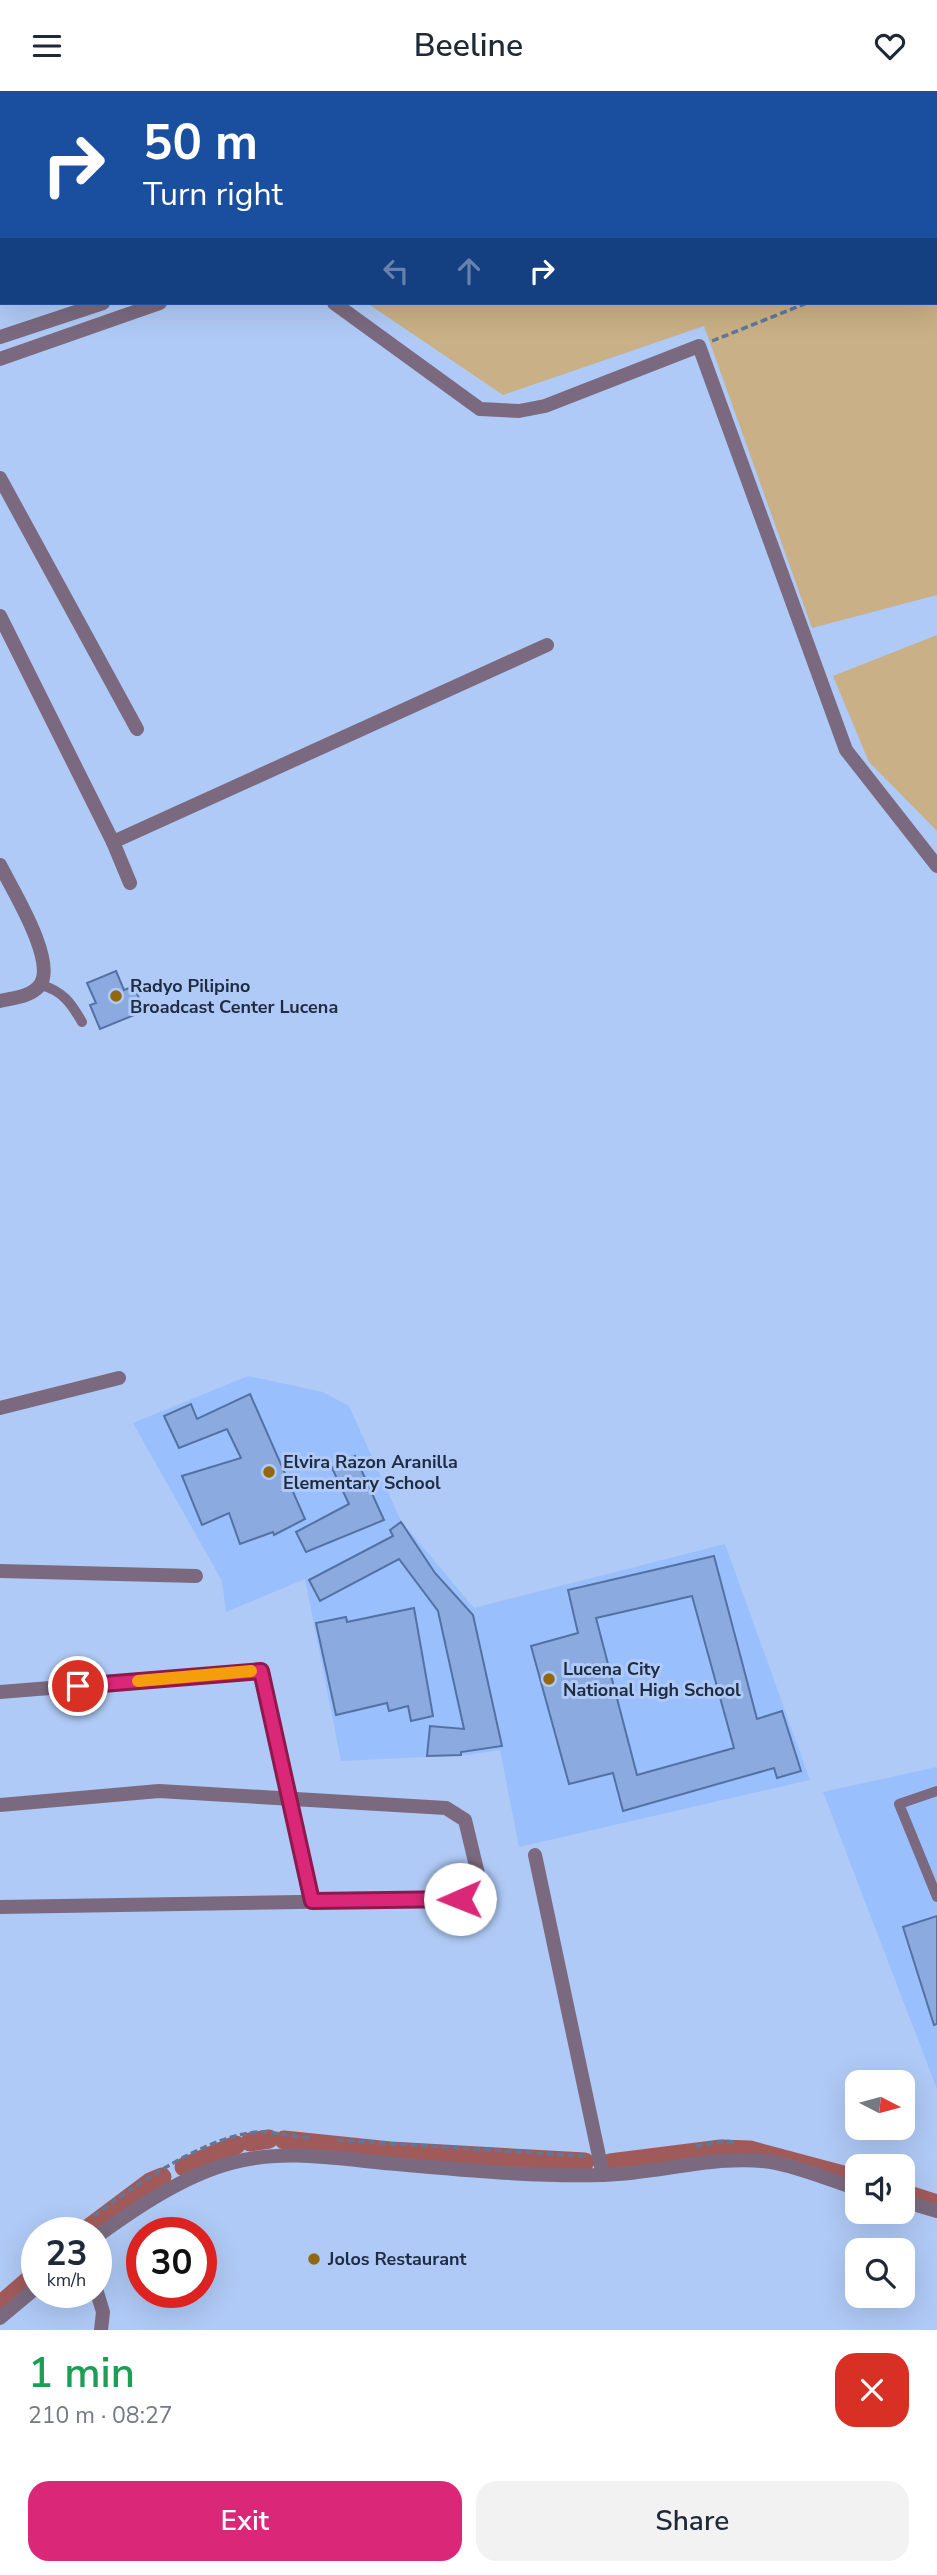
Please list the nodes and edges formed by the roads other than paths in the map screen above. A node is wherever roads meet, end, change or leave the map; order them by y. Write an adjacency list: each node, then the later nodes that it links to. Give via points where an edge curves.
1 (154, 305): 5 (street)
2 (337, 305): 12 (street, via 480,409 519,411 545,406 699,346 846,750)
3 (76, 307): 4 (street)
4 (0, 337)
5 (0, 359)
6 (0, 478): 9 (street)
7 (0, 616): 10 (street)
8 (547, 645): 10 (street)
9 (137, 729)
10 (113, 842): 13 (street)
11 (0, 865): 14 (street, via 40,946 45,968)
12 (937, 866)
13 (130, 883)
14 (41, 985): 15 (street, via 29,994); 16 (lane, via 56,989 71,1002)
15 (0, 1001)
16 (82, 1022)
17 (119, 1378): 18 (street)
18 (0, 1408)
19 (0, 1571): 20 (street)
20 (196, 1576)
21 (0, 1692): 23 (street, via 261,1671)
22 (937, 1791): 26 (lane, via 900,1804)
23 (289, 1800): 24 (street, via 159,1791); 27 (street); 27 (street, via 446,1808 465,1820 484,1899)
24 (0, 1804)
25 (535, 1855): 29 (street)
26 (937, 1897)
27 (312, 1901): 28 (street)
28 (0, 1907)
29 (603, 2175): 30 (street, via 724,2160 772,2162); 33 (street, via 521,2174 278,2156 231,2162 131,2211)
30 (845, 2185)
31 (915, 2205): 32 (street)
32 (937, 2211)
33 (112, 2225)
34 (21, 2300): 36 (street)
35 (102, 2308): 37 (street)
36 (0, 2318)
37 (101, 2330)

